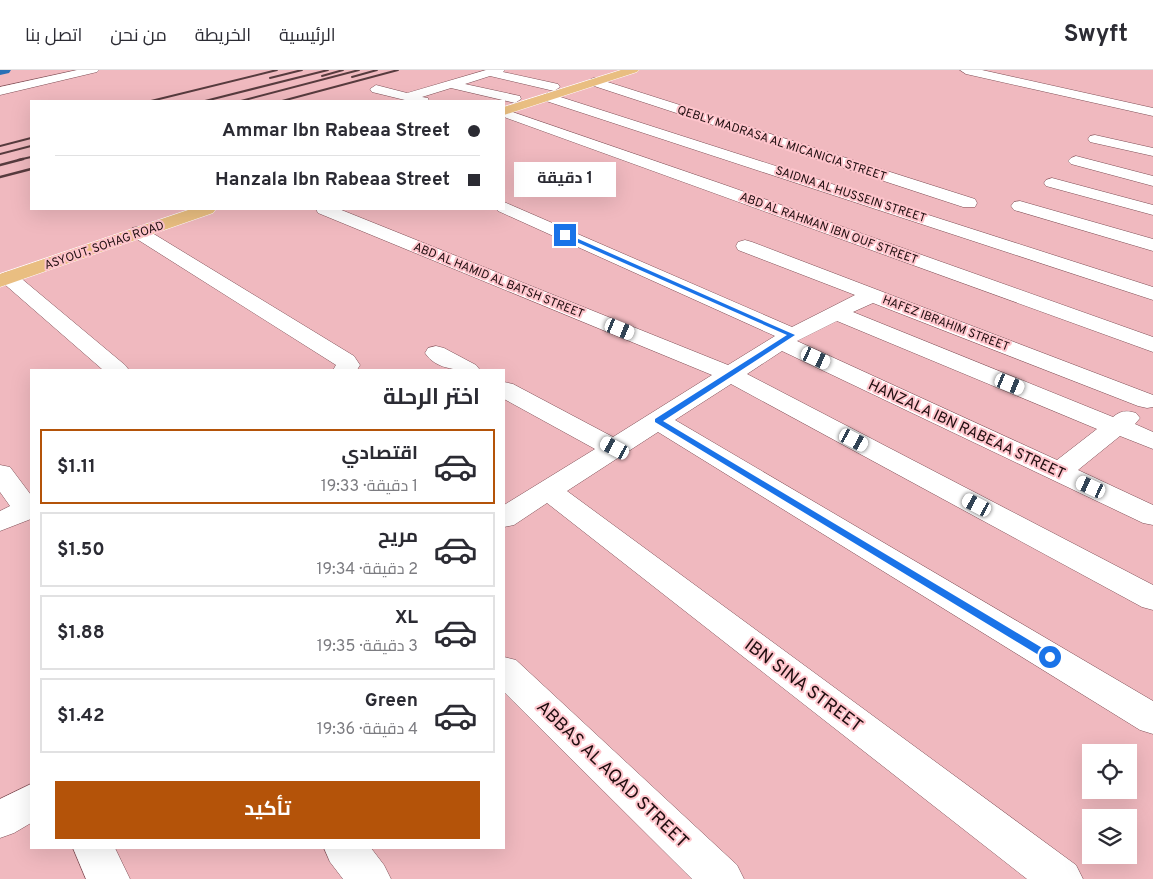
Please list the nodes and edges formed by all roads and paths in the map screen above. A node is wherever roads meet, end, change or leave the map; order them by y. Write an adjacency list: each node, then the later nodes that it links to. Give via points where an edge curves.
1 (93, 70): 6 (street)
2 (608, 70): 12 (main road)
3 (633, 70): 7 (main road)
4 (966, 70): 18 (street)
5 (495, 71): 8 (street); 12 (street, SAIDNA AL HUSSEIN STREET)
6 (44, 82): 9 (street); 11 (street)
7 (595, 82): 12 (main road); 24 (street, QEBLY MADRASA AL MICANICIA STREET)
8 (452, 84): 13 (street); 15 (street)
9 (70, 89)
10 (376, 89): 13 (street)
11 (0, 91)
12 (551, 92): 15 (main road); 16 (main road); 35 (street, SAIDNA AL HUSSEIN STREET)
13 (408, 97): 14 (street)
14 (419, 100)
15 (509, 101)
16 (505, 112)
17 (505, 112): 39 (street, ABD AL RAHMAN IBN OUF STREET)
18 (1153, 112)
19 (1095, 138): 20 (street)
20 (1153, 152)
21 (1076, 161): 22 (street)
22 (1153, 181)
23 (1052, 183): 30 (street)
24 (969, 203)
25 (505, 206): 38 (street, HANZALA IBN RABEAA STREET)
26 (1020, 206): 32 (street)
27 (171, 210): 34 (main road, ASYOUT, SOHAG ROAD)
28 (204, 210): 31 (main road, ASYOUT, SOHAG ROAD)
29 (326, 210): 44 (street, ABD AL HAMID AL BATSH STREET)
30 (1153, 210)
31 (138, 232): 34 (main road, ASYOUT, SOHAG ROAD); 42 (street, via 346,361)
32 (1153, 245)
33 (745, 246): 36 (street, HAFEZ IBRAHIM STREET)
34 (3, 275): 41 (street)
35 (1153, 294)
36 (872, 295): 37 (street); 46 (street, HAFEZ IBRAHIM STREET)
37 (836, 313): 38 (street); 48 (street)
38 (786, 339): 44 (street); 51 (street, HANZALA IBN RABEAA STREET)
39 (1153, 345)
40 (436, 353): 43 (street)
41 (116, 369)
42 (346, 369)
43 (466, 369)
44 (730, 374): 47 (street); 58 (street, ABD AL HAMID AL BATSH STREET)
45 (505, 390): 50 (street)
46 (1150, 398): 48 (street)
47 (658, 421): 50 (street); 60 (street)
48 (1116, 426): 49 (street); 51 (street)
49 (1153, 441)
50 (615, 448): 53 (street)
51 (1060, 472): 55 (street, HANZALA IBN RABEAA STREET)
52 (0, 473): 54 (street)
53 (548, 490): 56 (street); 68 (street, IBN SINA STREET)
54 (30, 509): 57 (street)
55 (1153, 516)
56 (505, 517)
57 (0, 522)
58 (1153, 599)
59 (505, 671): 67 (street, ABBAS AL AQAD STREET)
60 (1153, 719)
61 (30, 803): 62 (street)
62 (0, 820)
63 (94, 849): 65 (street)
64 (346, 849): 66 (street)
65 (108, 879)
66 (369, 879)
67 (722, 879)
68 (1061, 879)

